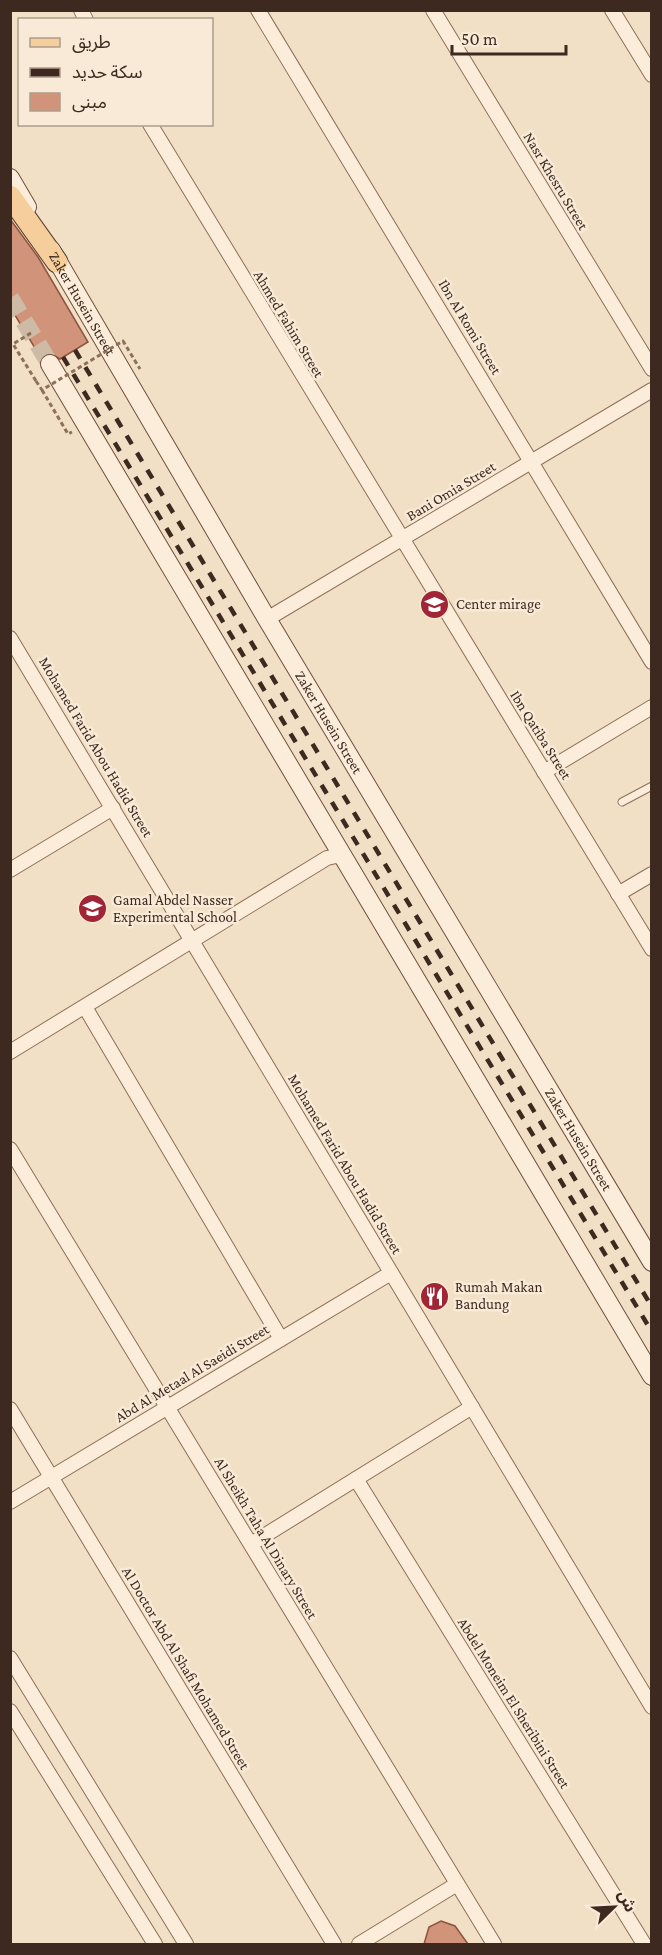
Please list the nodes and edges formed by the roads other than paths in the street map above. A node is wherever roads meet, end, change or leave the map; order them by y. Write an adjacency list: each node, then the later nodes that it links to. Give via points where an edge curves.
1 (258, 10): 12 (street, Ibn Al Romi Street)
2 (433, 10): 10 (street, Nasr Khesru Street)
3 (612, 10): 4 (street)
4 (650, 68)
5 (151, 126): 13 (street, Ahmed Fahim Street)
6 (10, 178): 8 (main road, Zaker Husein Street)
7 (10, 196): 8 (main road)
8 (57, 261): 14 (main road, Zaker Husein Street)
9 (50, 364): 22 (main road)
10 (651, 369)
11 (651, 390): 12 (street, Bani Omia Street)
12 (532, 461): 13 (street, Bani Omia Street); 16 (street, Ibn Al Romi Street)
13 (401, 540): 14 (street, Bani Omia Street); 18 (street, Ibn Qatiba Street)
14 (267, 619): 31 (main road, Zaker Husein Street)
15 (10, 638): 21 (street, Mohamed Farid Abou Hadid Street)
16 (651, 662)
17 (651, 707): 18 (street)
18 (544, 772): 25 (street, Ibn Qatiba Street)
19 (651, 786): 20 (lane)
20 (622, 802)
21 (113, 808): 23 (street); 26 (street, Mohamed Farid Abou Hadid Street)
22 (345, 858): 26 (street, via 327,858); 34 (main road)
23 (10, 870)
24 (651, 874): 25 (street)
25 (618, 894): 27 (street, Ibn Qatiba Street)
26 (193, 941): 28 (street); 32 (street, Mohamed Farid Abou Hadid Street)
27 (651, 949)
28 (85, 1006): 29 (street); 33 (street)
29 (10, 1052)
30 (10, 1149): 35 (street, Al Sheikh Taha Al Dinary Street)
31 (651, 1262)
32 (391, 1272): 33 (street, Abd Al Metaal Al Saeidi Street); 36 (street, Mohamed Farid Abou Hadid Street)
33 (281, 1339): 35 (street, Abd Al Metaal Al Saeidi Street)
34 (651, 1376)
35 (168, 1407): 38 (street, Abd Al Metaal Al Saeidi Street); 41 (street, Al Sheikh Taha Al Dinary Street)
36 (472, 1407): 39 (street); 43 (street, Mohamed Farid Abou Hadid Street)
37 (10, 1409): 38 (street, Al Doctor Abd Al Shafi Mohamed Street)
38 (51, 1477): 40 (street, Abd Al Metaal Al Saeidi Street); 48 (street, Al Doctor Abd Al Shafi Mohamed Street)
39 (356, 1479): 41 (street); 51 (street, Abdel Moneim El Sheribini Street)
40 (10, 1502)
41 (251, 1544): 45 (street, Al Sheikh Taha Al Dinary Street)
42 (10, 1658): 47 (street)
43 (651, 1707)
44 (10, 1712): 46 (street)
45 (457, 1884): 49 (street); 50 (street, Al Sheikh Taha Al Dinary Street)
46 (154, 1944)
47 (186, 1944)
48 (334, 1944)
49 (359, 1944)
50 (494, 1944)
51 (644, 1944)

